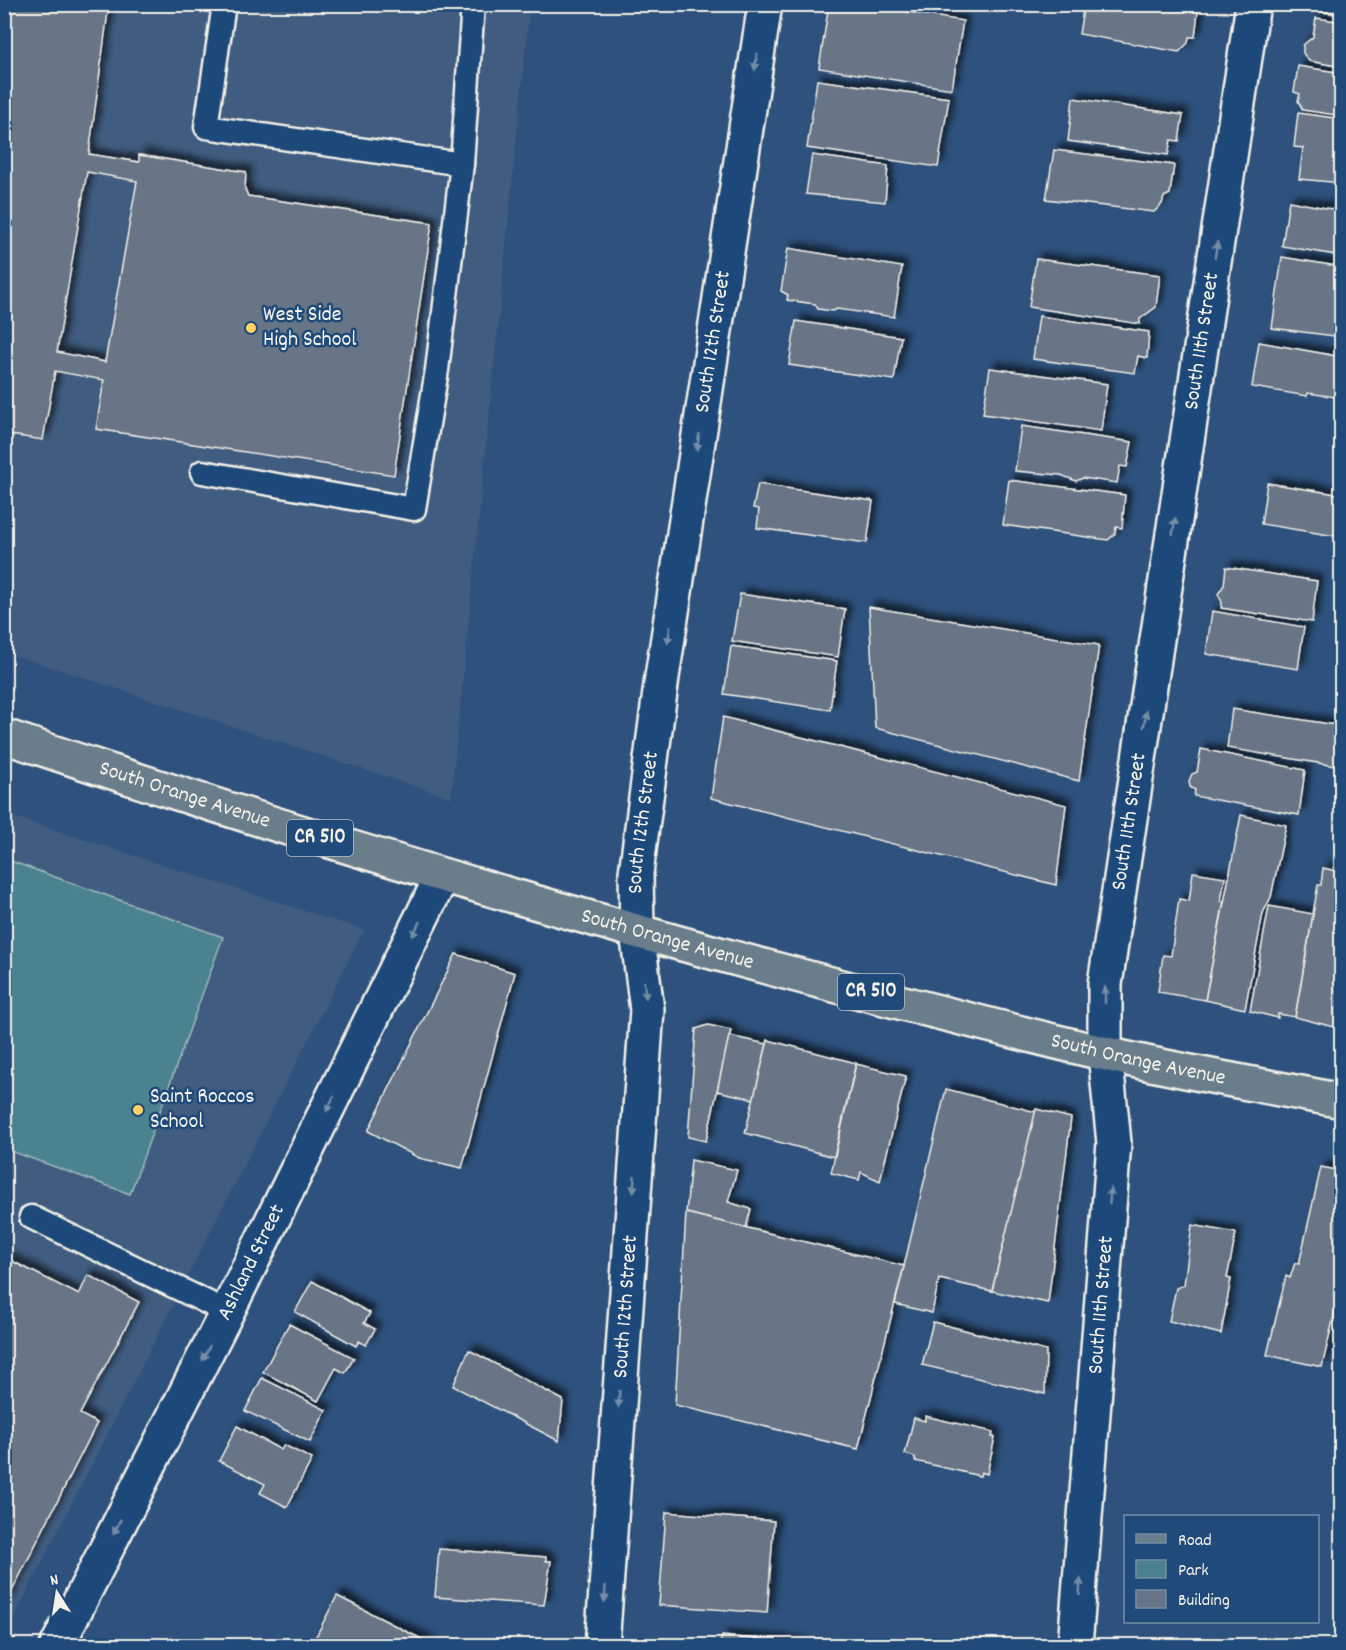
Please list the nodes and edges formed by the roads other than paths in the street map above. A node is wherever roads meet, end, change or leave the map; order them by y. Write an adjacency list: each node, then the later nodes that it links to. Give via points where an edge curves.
1 (224, 4): 5 (lane, via 206,127)
2 (473, 4): 5 (lane)
3 (765, 4): 9 (street, South 12th Street, one-way to 9, via 662,677 636,873)
4 (1252, 4): 10 (street, South 11th Street, one-way to 4, via 1105,984)
5 (462, 164): 6 (lane, via 437,370 414,509)
6 (202, 472)
7 (4, 736): 8 (main road, South Orange Avenue / CR 510)
8 (442, 876): 9 (main road, South Orange Avenue / CR 510); 13 (street, Ashland Street, one-way to 13)
9 (637, 932): 10 (main road, South Orange Avenue / CR 510); 15 (street, South 12th Street, one-way to 15, via 646,1010)
10 (1105, 1053): 11 (main road, South Orange Avenue / CR 510); 16 (street, South 11th Street, one-way to 10, via 1114,1143)
11 (1341, 1101)
12 (31, 1217): 13 (lane)
13 (226, 1312): 14 (street, Ashland Street, one-way to 14)
14 (57, 1646)
15 (602, 1646)
16 (1075, 1646)

